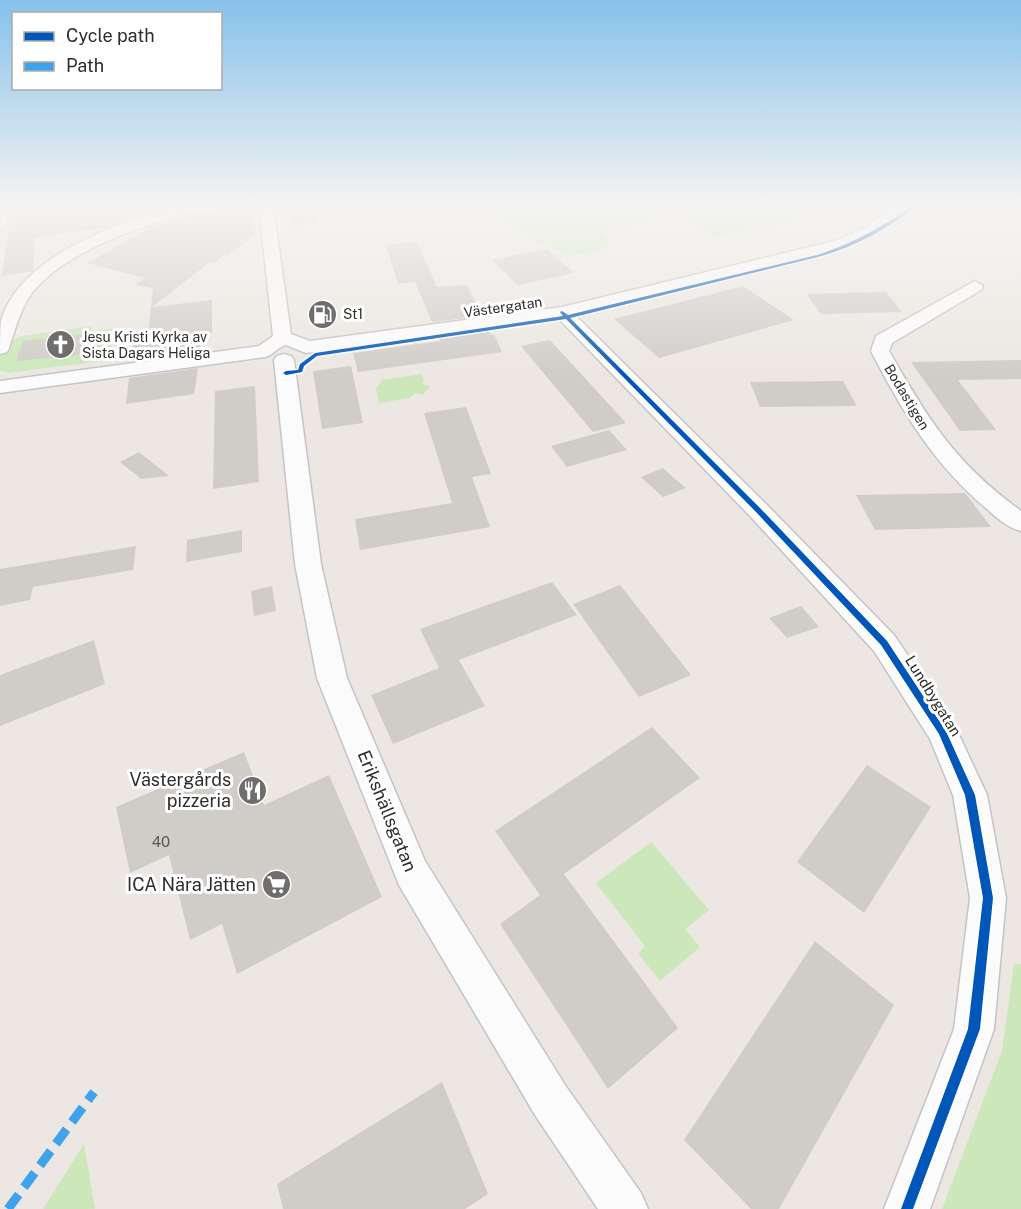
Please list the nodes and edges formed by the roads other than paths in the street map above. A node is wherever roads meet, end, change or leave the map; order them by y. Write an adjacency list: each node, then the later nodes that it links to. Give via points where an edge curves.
1 (58, 262): 6 (street, via 32,282 12,315)
2 (273, 262): 7 (street, Erikshällsgatan)
3 (764, 262): 5 (street, Västergatan)
4 (975, 286): 9 (street, Bodastigen, via 883,340 880,351 939,448 966,478)
5 (562, 312): 7 (street, Västergatan); 11 (street, Lundbygatan, via 884,643 942,732 970,795 988,898 974,1029)
6 (0, 348)
7 (284, 349): 8 (street, Västergatan); 10 (street, Erikshällsgatan, via 308,564 332,678 412,873 550,1100)
8 (0, 387)
9 (1021, 523)
10 (625, 1209)
11 (907, 1209)

